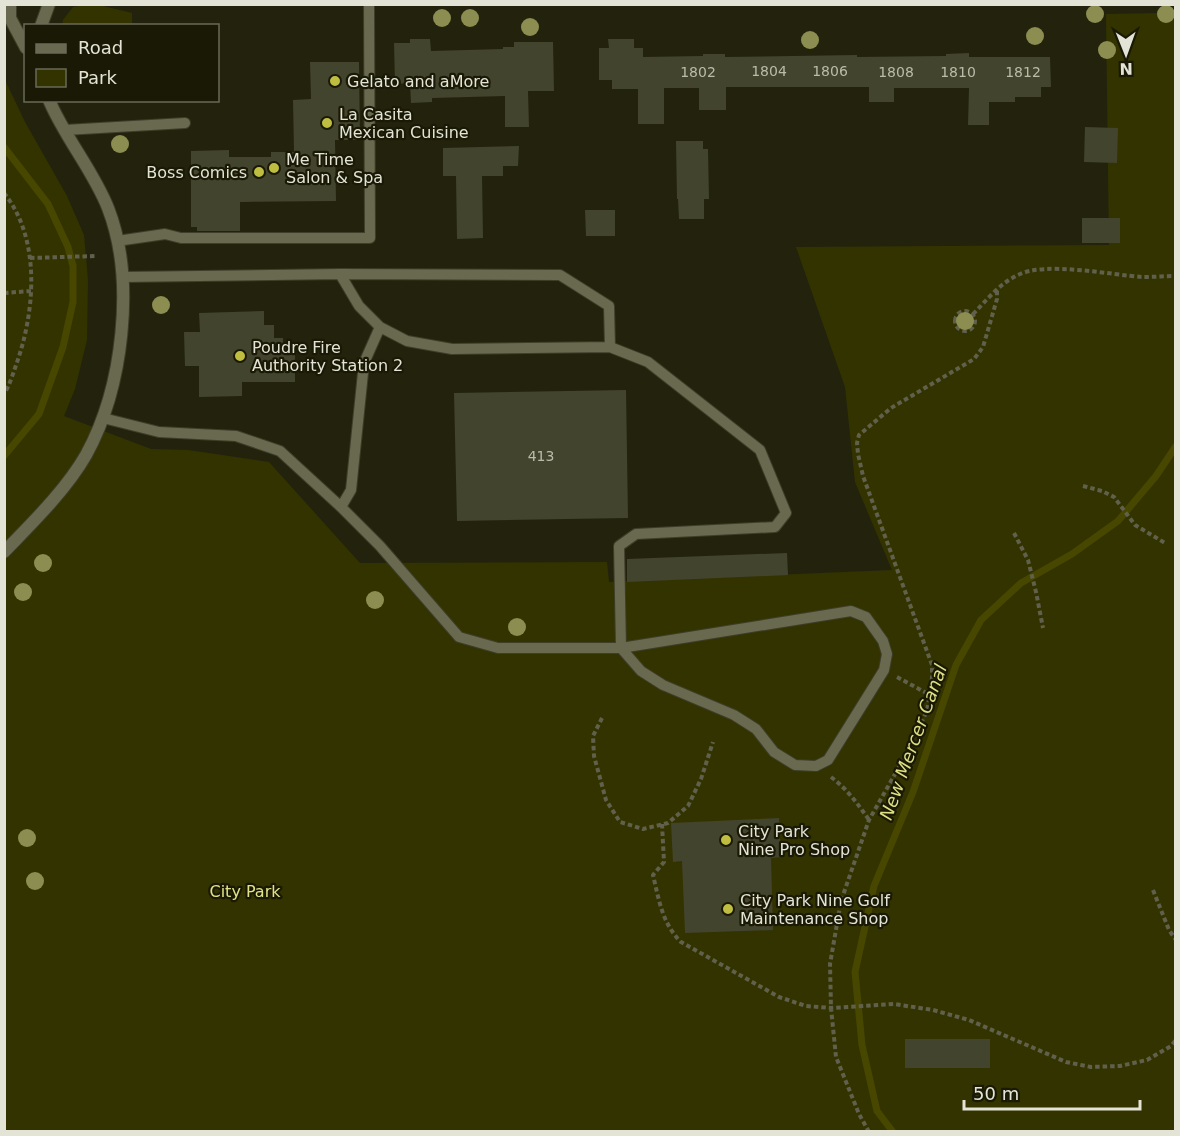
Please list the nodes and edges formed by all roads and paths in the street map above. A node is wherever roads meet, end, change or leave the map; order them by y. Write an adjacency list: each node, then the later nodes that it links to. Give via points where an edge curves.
1 (10, 4): 5 (street, via 10,18)
2 (49, 4): 4 (street)
3 (369, 4): 10 (lane, via 370,238 181,238 165,234)
4 (43, 24)
5 (24, 44)
6 (50, 102): 8 (street)
7 (185, 123): 8 (lane)
8 (65, 130): 10 (street, via 108,209)
9 (4, 193): 12 (path, via 14,204)
10 (117, 241): 15 (street)
11 (95, 256): 12 (path)
12 (30, 258): 16 (path)
13 (340, 274): 15 (lane); 19 (lane, via 359,306); 20 (lane, via 560,275 609,306)
14 (1176, 276): 18 (path, via 1028,271 997,290)
15 (122, 277): 22 (street, via 118,359)
16 (30, 291): 17 (path); 21 (path, via 31,307 21,352)
17 (4, 293)
18 (973, 314): 18 (path, via 960,312 955,325 969,330 975,324)
19 (380, 327): 20 (lane, via 407,341 452,349); 24 (lane, via 364,363 351,490)
20 (610, 347): 29 (lane, via 648,362 760,450 786,513 776,527 636,534 619,546)
21 (4, 394)
22 (103, 418): 24 (lane, via 159,432 236,436 280,452); 27 (street, via 85,456 61,490)
23 (1083, 486): 26 (path, via 1114,497 1135,525)
24 (341, 507): 29 (lane, via 459,637 498,648)
25 (1014, 533): 28 (path, via 1028,560)
26 (1165, 543)
27 (4, 552)
28 (1042, 628)
29 (621, 648): 30 (lane, via 851,611 866,617 883,641); 34 (lane, via 641,670 663,685 734,715 756,729 774,752 795,765)
30 (884, 670): 31 (path); 34 (lane, via 828,760)
31 (930, 695)
32 (602, 718): 36 (path, via 593,736 593,746 606,800 620,822 643,829)
33 (713, 742): 36 (path, via 688,806)
34 (816, 766): 35 (path, via 841,785)
35 (869, 820)
36 (662, 824): 39 (path, via 664,862 653,876 663,916 672,933 681,942 779,998 831,1008 894,1004 933,1010 969,1020 1066,1062 1091,1067 1147,1060)
37 (1153, 890): 38 (path)
38 (1176, 940)
39 (1176, 1040)

